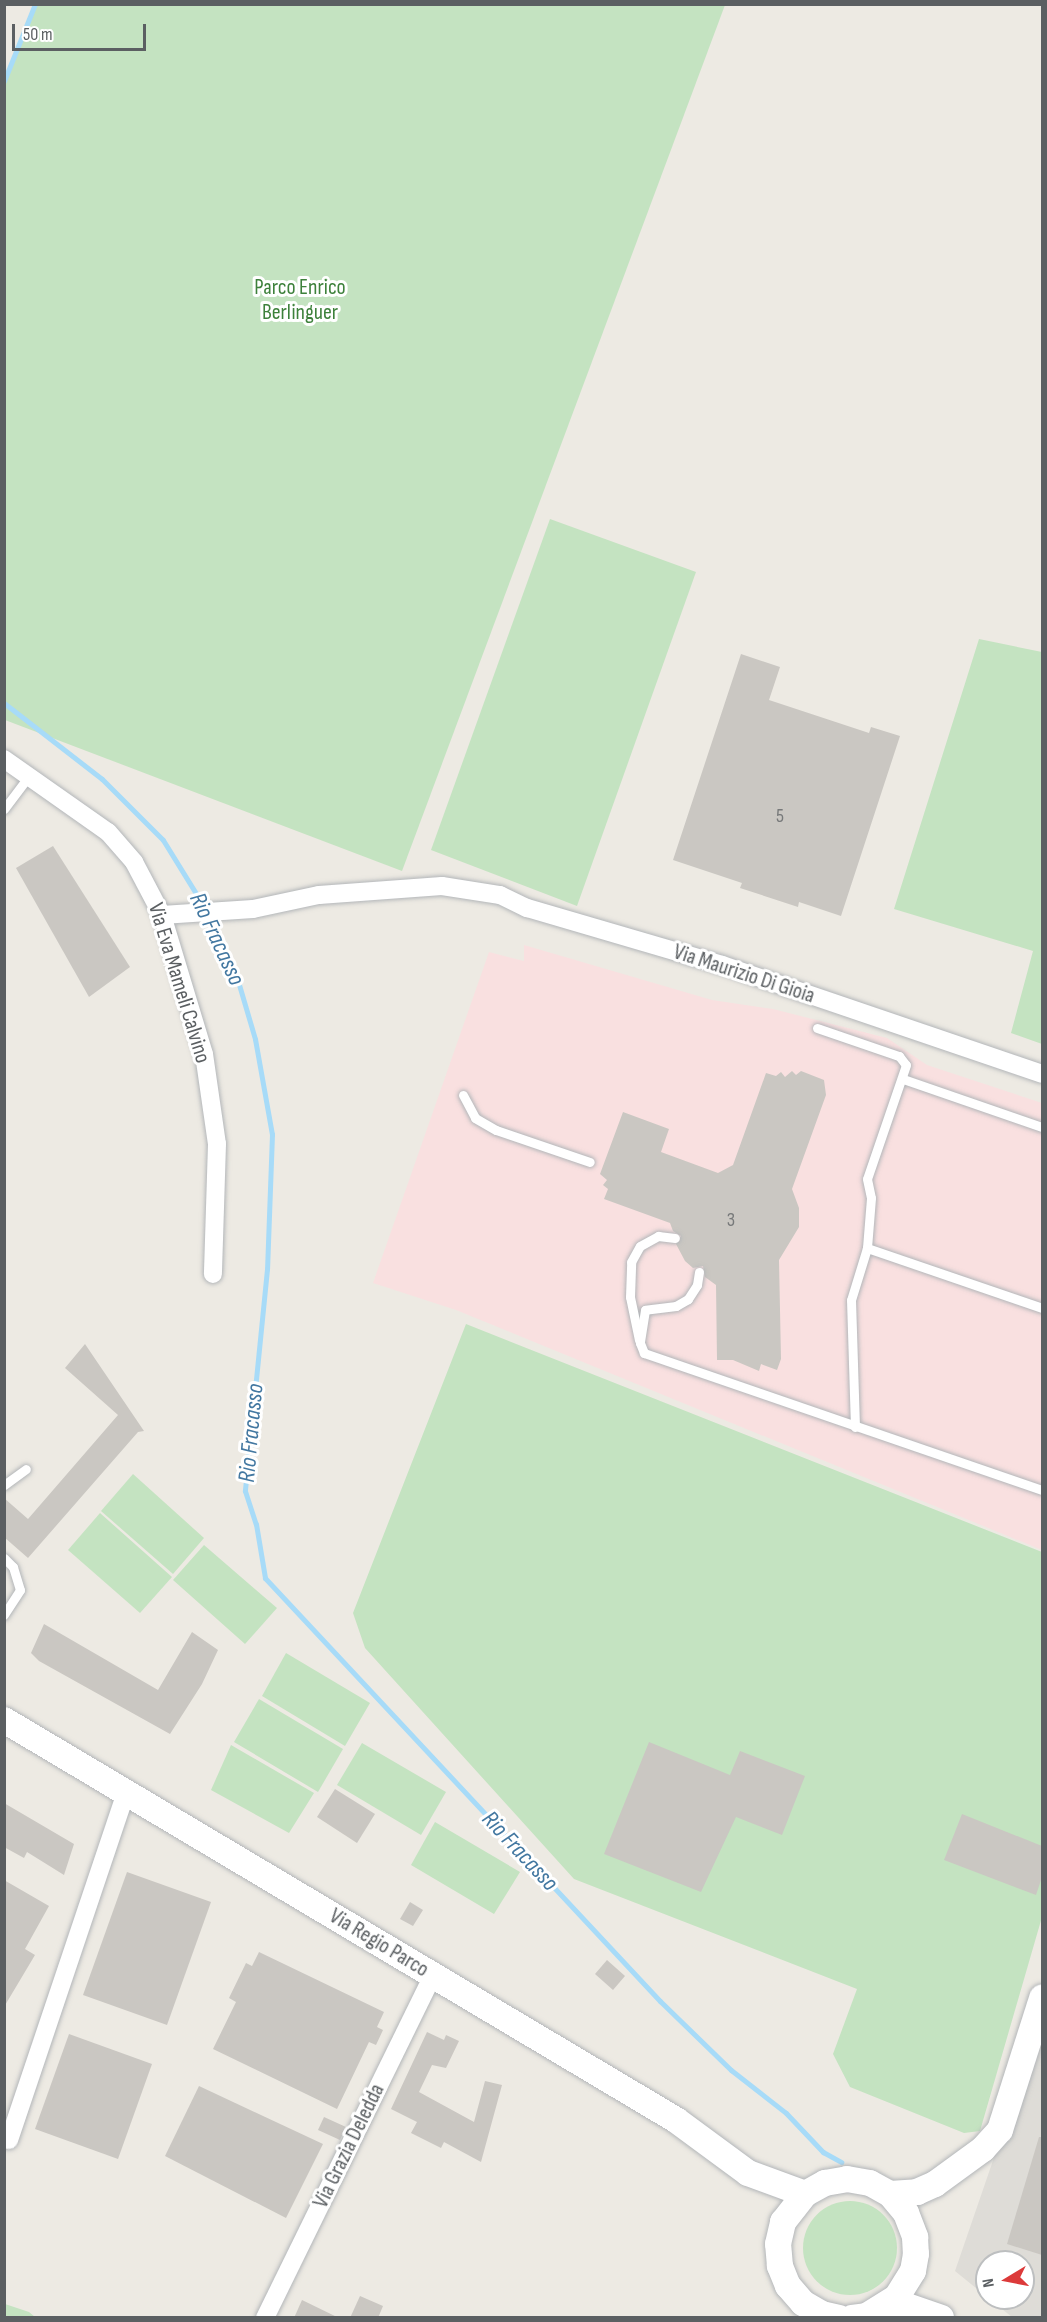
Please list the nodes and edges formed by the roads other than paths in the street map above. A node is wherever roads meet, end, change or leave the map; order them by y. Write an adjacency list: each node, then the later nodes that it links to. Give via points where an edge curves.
1 (4, 759): 2 (street, Via Eva Mameli Calvino)
2 (29, 776): 3 (lane); 4 (street, Via Eva Mameli Calvino, via 108,832 134,862)
3 (4, 809)
4 (162, 915): 6 (street, Via Maurizio Di Gioia, via 253,909 319,895 442,886 500,896 527,908 722,965); 14 (street, Via Eva Mameli Calvino, via 204,1054 217,1144)
5 (817, 1028): 7 (lane, via 899,1056 906,1065)
6 (1042, 1074)
7 (903, 1079): 9 (lane); 12 (lane, via 867,1179 871,1198)
8 (463, 1095): 10 (lane, via 475,1118 496,1130)
9 (1042, 1127)
10 (590, 1162)
11 (675, 1238): 16 (lane, via 658,1236 640,1246 631,1262 630,1297)
12 (867, 1248): 15 (lane); 17 (lane, via 850,1300)
13 (699, 1272): 16 (lane, via 697,1285 688,1299 676,1306 645,1310)
14 (213, 1274)
15 (1042, 1308)
16 (640, 1343): 17 (lane, via 644,1353 651,1357)
17 (855, 1426): 20 (lane)
18 (26, 1469): 19 (lane)
19 (4, 1485)
20 (1042, 1490)
21 (4, 1558): 22 (lane, via 13,1567 20,1590)
22 (4, 1615)
23 (4, 1720): 24 (street, Via Regio Parco)
24 (126, 1792): 25 (street, Via Regio Parco); 27 (street)
25 (433, 1975): 28 (street, Via Regio Parco, via 676,2120); 39 (street, Via Grazia Deledda)
26 (1042, 1998): 29 (street, via 1000,2130 983,2149)
27 (9, 2140)
28 (748, 2173): 30 (street, Via Regio Parco); 32 (street, Via Regio Parco, via 773,2202)
29 (935, 2184): 31 (street, via 917,2192); 33 (street)
30 (804, 2194): 31 (street, via 825,2183 847,2179 870,2183); 32 (street)
31 (890, 2194): 33 (street, via 906,2213)
32 (783, 2222): 36 (street, via 778,2244 780,2266 788,2286)
33 (915, 2237): 34 (street)
34 (913, 2271): 35 (street, via 902,2291); 37 (street)
35 (886, 2307): 37 (street, via 906,2306); 38 (street)
36 (806, 2310): 40 (street)
37 (938, 2315)
38 (852, 2317)
39 (265, 2318)
40 (839, 2318)

